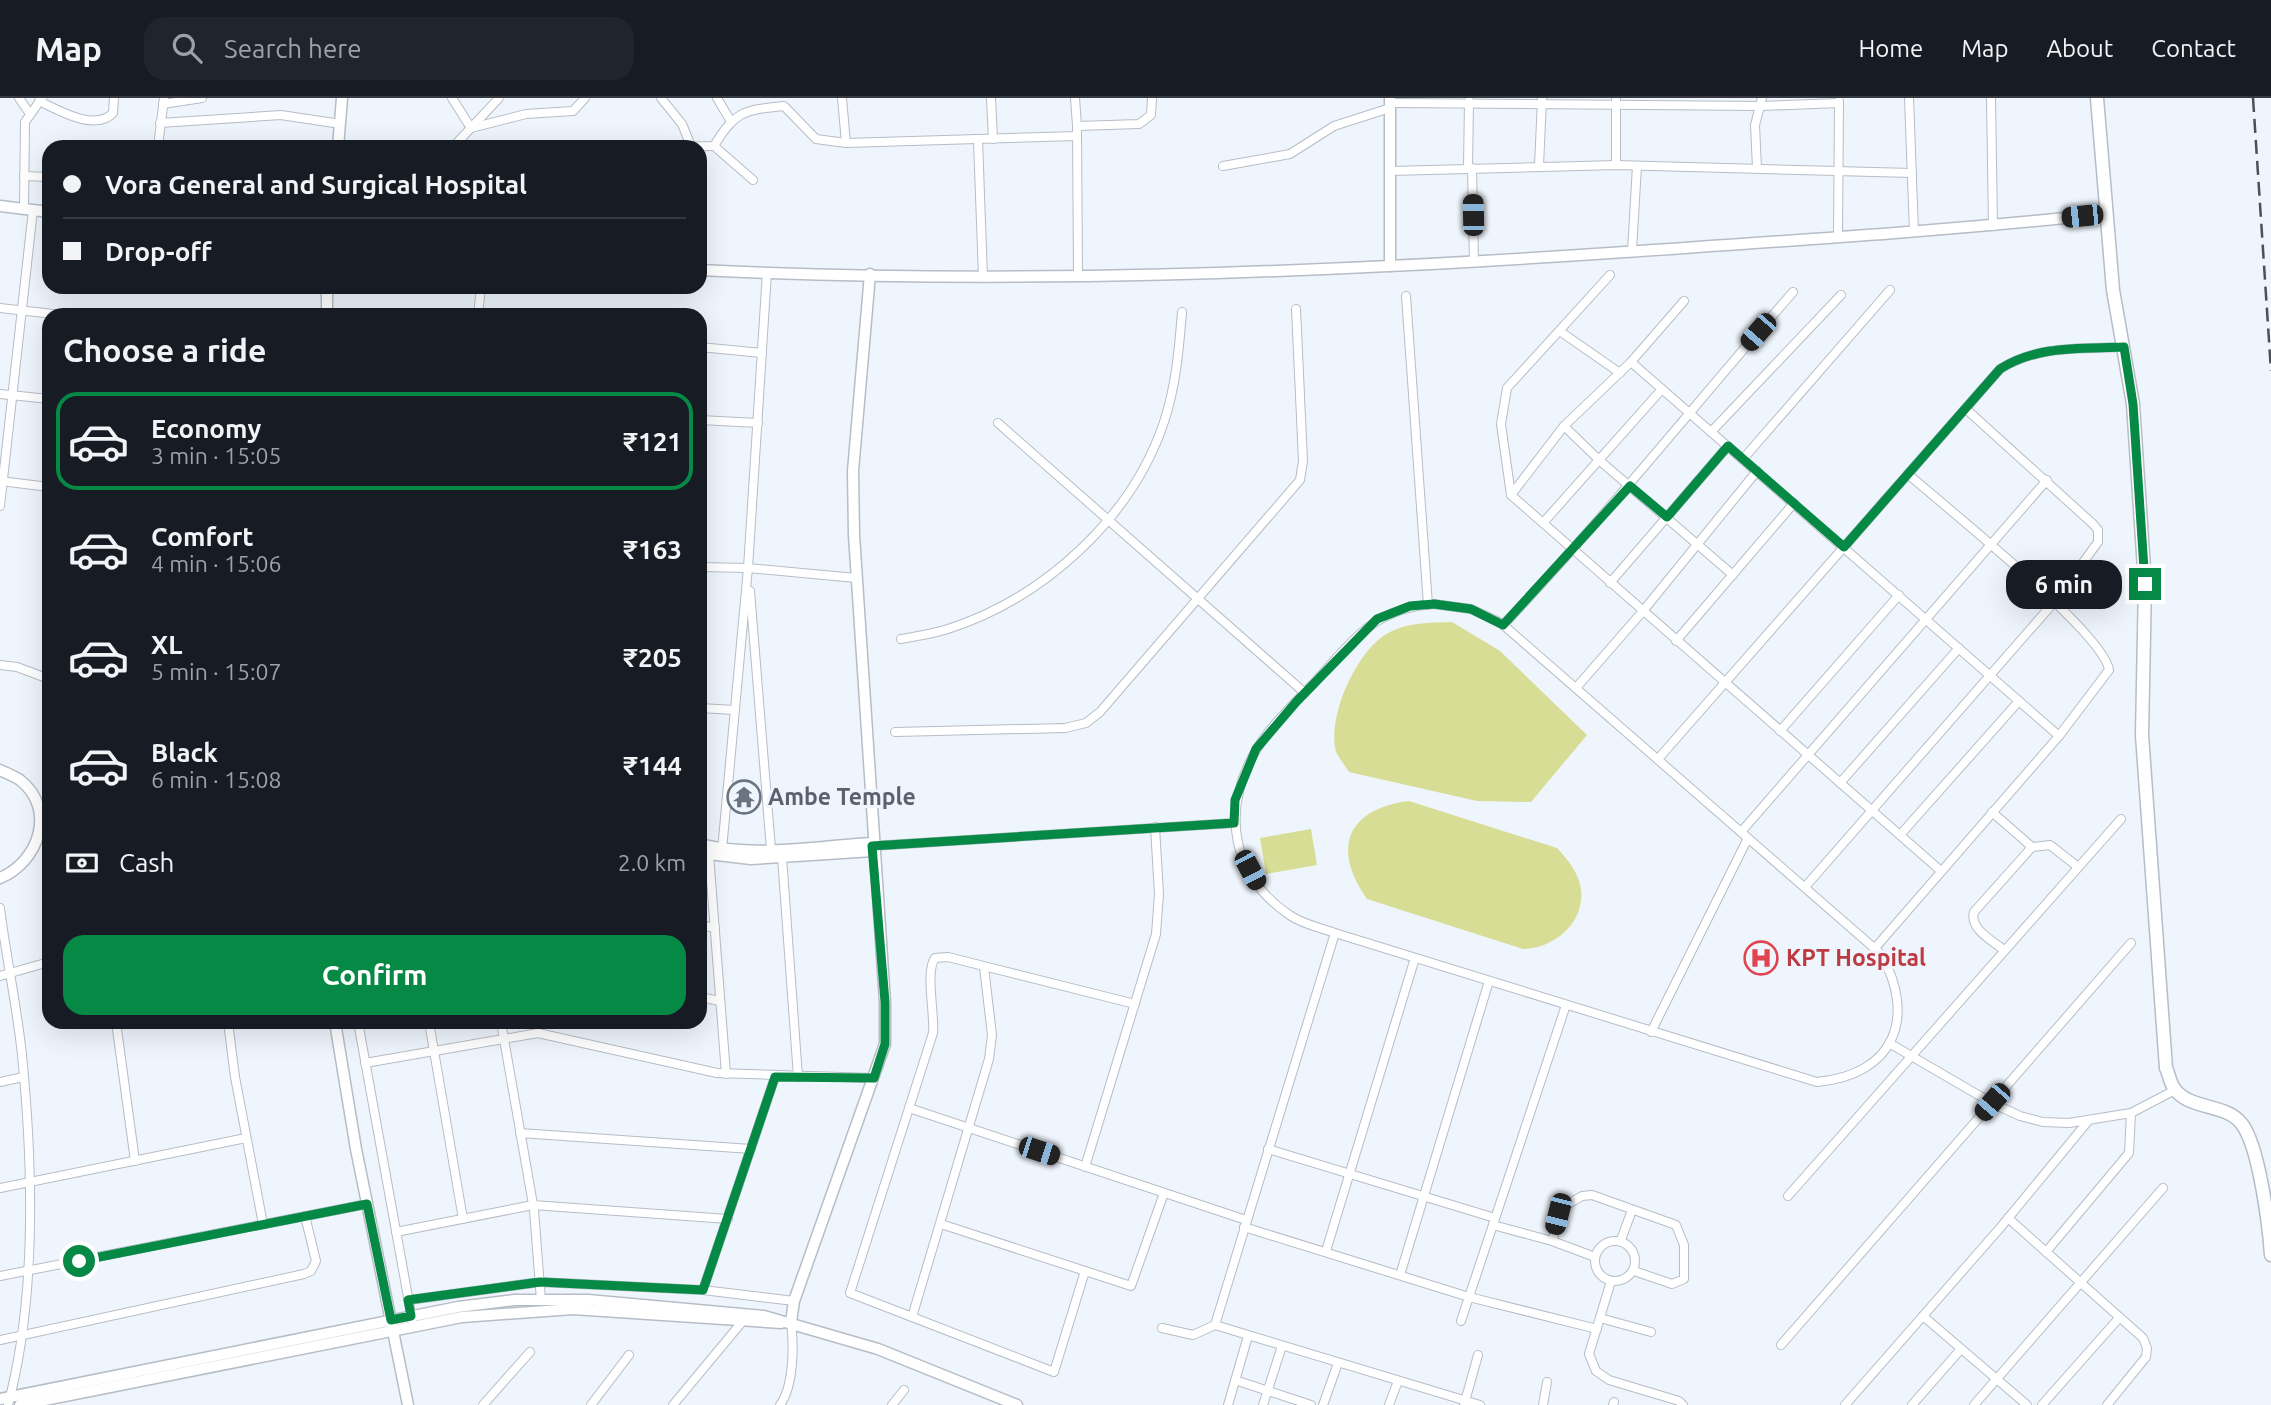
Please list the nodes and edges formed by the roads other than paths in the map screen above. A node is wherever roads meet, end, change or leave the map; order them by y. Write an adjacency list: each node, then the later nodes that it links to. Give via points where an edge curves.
1 (19, 98): 28 (street)
2 (114, 98): 18 (street, via 113,113 85,120)
3 (202, 98): 19 (street)
4 (336, 98): 31 (street)
5 (342, 98): 37 (street)
6 (452, 98): 32 (street)
7 (499, 98): 32 (street)
8 (662, 98): 39 (street)
9 (717, 98): 29 (street)
10 (842, 98): 41 (street)
11 (991, 98): 34 (street)
12 (1075, 98): 33 (street)
13 (1152, 98): 33 (street, via 1149,119 1139,124)
14 (1909, 98): 52 (street)
15 (1991, 98): 60 (street)
16 (2097, 98): 59 (main road)
17 (584, 99): 32 (street, via 573,111 526,114)
18 (40, 100): 28 (street)
19 (163, 101): 30 (street)
20 (1469, 101): 21 (street); 27 (street); 48 (street)
21 (1542, 101): 22 (street); 45 (street)
22 (1616, 101): 23 (street); 46 (street)
23 (1690, 101): 26 (street)
24 (1839, 101): 26 (street); 51 (street)
25 (782, 102): 29 (street); 41 (street, via 816,139)
26 (1762, 102): 49 (street, via 1755,125)
27 (1390, 103): 44 (street, via 1334,126 1290,154); 50 (street)
28 (30, 114): 53 (street, via 24,135)
29 (730, 120): 43 (street)
30 (160, 123): 31 (street, via 271,115); 35 (street)
31 (334, 123): 36 (street)
32 (471, 128): 38 (street)
33 (1077, 131): 34 (street); 71 (street)
34 (993, 139): 40 (street)
35 (159, 140)
36 (333, 140)
37 (339, 140)
38 (460, 140)
39 (689, 140)
40 (978, 140): 41 (street); 70 (street)
41 (846, 143)
42 (707, 146): 43 (street)
43 (713, 146): 55 (street)
44 (1223, 166)
45 (1539, 166): 46 (street); 48 (street)
46 (1616, 166): 47 (street)
47 (1637, 166): 49 (street); 63 (street)
48 (1470, 168): 50 (street); 64 (street)
49 (1757, 168): 51 (street)
50 (1390, 171): 65 (street)
51 (1839, 171): 52 (street); 62 (street)
52 (1912, 173): 61 (street)
53 (24, 176): 54 (street); 57 (street)
54 (42, 177)
55 (753, 180)
56 (0, 206): 57 (street)
57 (29, 209): 58 (street); 79 (street)
58 (42, 211)
59 (2104, 214): 60 (street); 83 (main road)
60 (1993, 226): 61 (street)
61 (1914, 232): 62 (street)
62 (1838, 237): 63 (street)
63 (1632, 251): 64 (street)
64 (1474, 262): 65 (street)
65 (1390, 266): 71 (street)
66 (707, 270): 67 (street)
67 (767, 272): 68 (street); 85 (street)
68 (870, 274): 70 (street); 121 (street, via 853,471)
69 (1610, 275): 82 (street)
70 (984, 277): 71 (street)
71 (1078, 277)
72 (1890, 290): 100 (street)
73 (1793, 292): 93 (street)
74 (1842, 295): 98 (street)
75 (1406, 296): 126 (street)
76 (1684, 301): 86 (street)
77 (0, 308): 79 (street)
78 (1296, 309): 124 (street, via 1300,480)
79 (22, 311): 81 (street); 90 (street)
80 (1182, 312): 112 (street, via 1178,369 1164,423 1139,478)
81 (42, 313)
82 (1560, 332): 87 (street); 108 (street, via 1507,388 1502,404)
83 (2124, 347): 92 (street, via 2043,350 2021,356 2000,369); 205 (main road, via 2133,404 2145,584 2142,735 2166,1068)
84 (707, 348): 85 (street)
85 (762, 353): 95 (street)
86 (1631, 362): 87 (street); 88 (street)
87 (1620, 373): 97 (street)
88 (1662, 389): 93 (street); 101 (street)
89 (0, 394): 90 (street)
90 (13, 395): 91 (street); 105 (street)
91 (42, 398)
92 (1966, 409): 103 (street); 104 (street)
93 (1688, 412): 98 (street); 107 (street)
94 (707, 419): 95 (street)
95 (758, 423): 119 (street)
96 (998, 423): 112 (street)
97 (1564, 426): 101 (street); 108 (street)
98 (1711, 432): 99 (street)
99 (1728, 446): 100 (street); 111 (street)
100 (1743, 459): 102 (street)
101 (1599, 460): 107 (street); 113 (street)
102 (1757, 471): 109 (street); 114 (street)
103 (1908, 474): 115 (street); 116 (street)
104 (2047, 481): 115 (street); 125 (street, via 2094,524 2099,537)
105 (1, 482): 106 (street); 110 (street)
106 (42, 485)
107 (1630, 486): 111 (street); 117 (street)
108 (1511, 495): 113 (street)
109 (1794, 503): 116 (street); 120 (street)
110 (0, 506)
111 (1667, 517): 114 (street); 122 (street)
112 (1109, 521): 124 (street); 130 (street, via 1077,553 1023,592 948,629)
113 (1543, 523): 117 (street)
114 (1698, 545): 120 (street); 127 (street)
115 (1990, 545): 125 (street); 128 (street)
116 (1844, 547): 123 (street); 136 (street)
117 (1574, 551): 122 (street); 129 (street)
118 (707, 567): 119 (street)
119 (748, 568): 121 (street); 141 (street); 161 (street)
120 (1732, 575): 131 (street)
121 (856, 579): 159 (street)
122 (1610, 583): 127 (street)
123 (1899, 595): 128 (street); 143 (street)
124 (1198, 599): 138 (street); 142 (street, via 1086,723 1065,728)
125 (2055, 601): 135 (street); 144 (street, via 2103,653 2109,670)
126 (1428, 605): 129 (street, via 1471,609); 138 (street, via 1410,606 1377,619)
127 (1643, 611): 131 (street); 137 (street)
128 (1926, 619): 132 (street); 145 (street)
129 (1503, 625): 137 (street)
130 (901, 639)
131 (1676, 640): 136 (street)
132 (1959, 648): 135 (street); 148 (street)
133 (0, 664): 134 (street)
134 (42, 676)
135 (1990, 676): 139 (street); 150 (street)
136 (1724, 683): 143 (street); 146 (street)
137 (1576, 688): 146 (street)
138 (1305, 693): 153 (street, via 1256,749 1235,800)
139 (2019, 701): 144 (street); 157 (street)
140 (707, 708): 141 (street)
141 (735, 710): 162 (street)
142 (895, 732)
143 (1780, 732): 145 (street)
144 (2059, 736): 151 (street)
145 (1808, 755): 148 (street); 156 (street)
146 (1658, 759): 156 (street)
147 (0, 770): 149 (street, via 20,781)
148 (1840, 783): 150 (street)
149 (42, 807)
150 (1872, 811): 157 (street); 169 (street)
151 (1992, 812): 160 (street); 166 (street)
152 (2121, 819): 165 (street)
153 (1234, 823): 154 (street); 173 (street, via 1240,852 1260,888 1293,918)
154 (1155, 827): 159 (street); 185 (street, via 1156,934)
155 (42, 834): 168 (street, via 28,859)
156 (1745, 835): 169 (street); 193 (street)
157 (1900, 835): 166 (street)
158 (707, 846): 162 (street)
159 (872, 846): 161 (street); 164 (street); 203 (street, via 885,1002 885,1044)
160 (2032, 847): 165 (street, via 2050,845); 176 (street, via 1972,917 1977,928)
161 (771, 849): 162 (street)
162 (722, 850)
163 (707, 854): 164 (street)
164 (782, 857): 202 (street)
165 (2078, 867): 176 (street)
166 (1941, 871): 175 (street)
167 (707, 874): 172 (street)
168 (0, 877)
169 (1805, 887): 175 (street)
170 (0, 908): 180 (street)
171 (707, 927): 172 (street)
172 (715, 929): 184 (street)
173 (1335, 933): 177 (street); 214 (street)
174 (2131, 943): 206 (street)
175 (1875, 948): 195 (street, via 1894,977 1899,998 1897,1028)
176 (2004, 950): 197 (street)
177 (1415, 958): 182 (street); 217 (street)
178 (42, 964): 180 (street)
179 (984, 967): 185 (street); 207 (street, via 941,956 932,963 933,1033); 210 (street, via 992,1035)
180 (10, 975): 181 (street); 200 (street)
181 (0, 976)
182 (1489, 981): 186 (street); 222 (street)
183 (707, 998): 184 (street)
184 (720, 1001): 199 (street)
185 (1135, 1004): 216 (street)
186 (1566, 1005): 193 (street); 231 (street)
187 (117, 1029): 215 (street)
188 (229, 1029): 212 (street)
189 (336, 1029): 224 (street)
190 (359, 1029): 198 (street)
191 (430, 1029): 196 (street)
192 (502, 1029): 194 (street)
193 (1651, 1032): 195 (street, via 1817,1082 1839,1080 1868,1068 1884,1055)
194 (504, 1038): 196 (street); 199 (street, via 538,1033); 211 (street)
195 (1889, 1043): 197 (street)
196 (432, 1051): 198 (street); 228 (street)
197 (1912, 1056): 206 (street); 223 (street)
198 (365, 1063): 235 (street)
199 (726, 1074): 201 (street)
200 (23, 1077): 204 (street); 218 (street)
201 (775, 1077): 202 (street); 213 (street)
202 (798, 1077): 203 (street)
203 (874, 1078): 254 (street)
204 (0, 1082)
205 (2175, 1090): 208 (street); 240 (main road, via 2241,1122 2252,1142)
206 (1992, 1102): 209 (street, via 2043,1122); 271 (street)
207 (909, 1108): 210 (street); 256 (street, via 850,1293)
208 (2131, 1113): 209 (street); 239 (street, via 2129,1153)
209 (2089, 1120): 230 (street)
210 (970, 1129): 216 (street); 233 (street)
211 (520, 1133): 213 (street); 225 (street)
212 (246, 1138): 215 (street); 232 (street)
213 (751, 1149): 229 (street)
214 (1268, 1149): 217 (street); 234 (street)
215 (135, 1161): 218 (street)
216 (1085, 1167): 221 (street)
217 (1349, 1174): 222 (street); 238 (street)
218 (28, 1182): 219 (street); 242 (street)
219 (0, 1188)
220 (2163, 1188): 249 (street)
221 (1164, 1193): 234 (street); 244 (street, via 1133,1285)
222 (1424, 1196): 231 (street); 245 (street)
223 (1788, 1196)
224 (367, 1204): 227 (street); 263 (street)
225 (533, 1205): 228 (street); 229 (street); 248 (street)
226 (1632, 1210): 236 (street); 237 (street, via 1592,1195 1581,1196 1563,1207); 243 (street, via 1676,1225 1684,1245 1684,1279 1672,1284)
227 (305, 1216): 232 (street); 268 (street, via 316,1261 304,1274)
228 (463, 1219): 235 (street)
229 (728, 1219): 250 (street)
230 (2008, 1219): 239 (street); 255 (street)
231 (1494, 1221): 237 (street); 251 (street)
232 (263, 1224): 242 (street)
233 (941, 1224): 244 (street); 256 (street)
234 (1245, 1224): 238 (street); 264 (street)
235 (396, 1232): 252 (street)
236 (1621, 1240): 241 (street, via 1609,1240); 243 (street, via 1636,1254)
237 (1552, 1241): 241 (street)
238 (1326, 1251): 245 (street)
239 (2046, 1252): 249 (street)
240 (2271, 1255)
241 (1595, 1257): 247 (street, via 1595,1266)
242 (26, 1271): 246 (street); 268 (street)
243 (1634, 1271): 247 (street, via 1621,1281)
244 (1085, 1272): 256 (street, via 1054,1372)
245 (1400, 1275): 251 (street)
246 (0, 1276)
247 (1611, 1281): 257 (street)
248 (540, 1282): 250 (street); 252 (street); 253 (street)
249 (2080, 1283): 258 (street); 278 (street)
250 (703, 1290): 254 (street)
251 (1469, 1297): 260 (street); 266 (street)
252 (408, 1300): 259 (street)
253 (541, 1300): 259 (street, via 514,1300); 262 (street, via 673,1306)
254 (794, 1301): 262 (street)
255 (1923, 1316): 273 (street); 302 (street)
256 (912, 1317)
257 (1600, 1318): 266 (street); 267 (street)
258 (2119, 1318): 306 (street); 307 (street, via 2143,1338 2146,1357)
259 (412, 1321): 261 (street, via 573,1309); 263 (street)
260 (1461, 1321)
261 (742, 1322): 262 (street); 290 (street)
262 (791, 1322): 291 (street, via 792,1356); 293 (street, via 878,1349)
263 (392, 1325): 284 (street); 286 (street); 287 (street)
264 (1215, 1325): 265 (street, via 1193,1335); 269 (street)
265 (1162, 1328)
266 (1597, 1329): 301 (street, via 1589,1354 1596,1371 1609,1380)
267 (1651, 1332)
268 (22, 1336): 270 (street); 284 (street, via 20,1361)
269 (1248, 1336): 272 (street); 279 (street)
270 (0, 1340)
271 (1781, 1345)
272 (1282, 1346): 277 (street); 283 (street)
273 (1961, 1349): 278 (street); 303 (street)
274 (530, 1352): 288 (street)
275 (629, 1355): 289 (street)
276 (1478, 1355): 285 (street)
277 (1338, 1363): 280 (street); 297 (street)
278 (1996, 1379): 304 (street); 305 (street)
279 (1236, 1380): 283 (street); 294 (street)
280 (1398, 1381): 285 (street); 298 (street)
281 (1547, 1382): 300 (street)
282 (904, 1390): 292 (street)
283 (1268, 1391): 295 (street); 296 (street)
284 (6, 1401)
285 (1464, 1403): 299 (street)
286 (20, 1405)
287 (408, 1405)
288 (483, 1405)
289 (591, 1405)
290 (673, 1405)
291 (780, 1405)
292 (892, 1405)
293 (1017, 1405)
294 (1228, 1405)
295 (1264, 1405)
296 (1311, 1405)
297 (1323, 1405)
298 (1389, 1405)
299 (1480, 1405)
300 (1543, 1405)
301 (1683, 1405)
302 (1844, 1405)
303 (1912, 1405)
304 (1974, 1405)
305 (2026, 1405)
306 (2042, 1405)
307 (2107, 1405)

